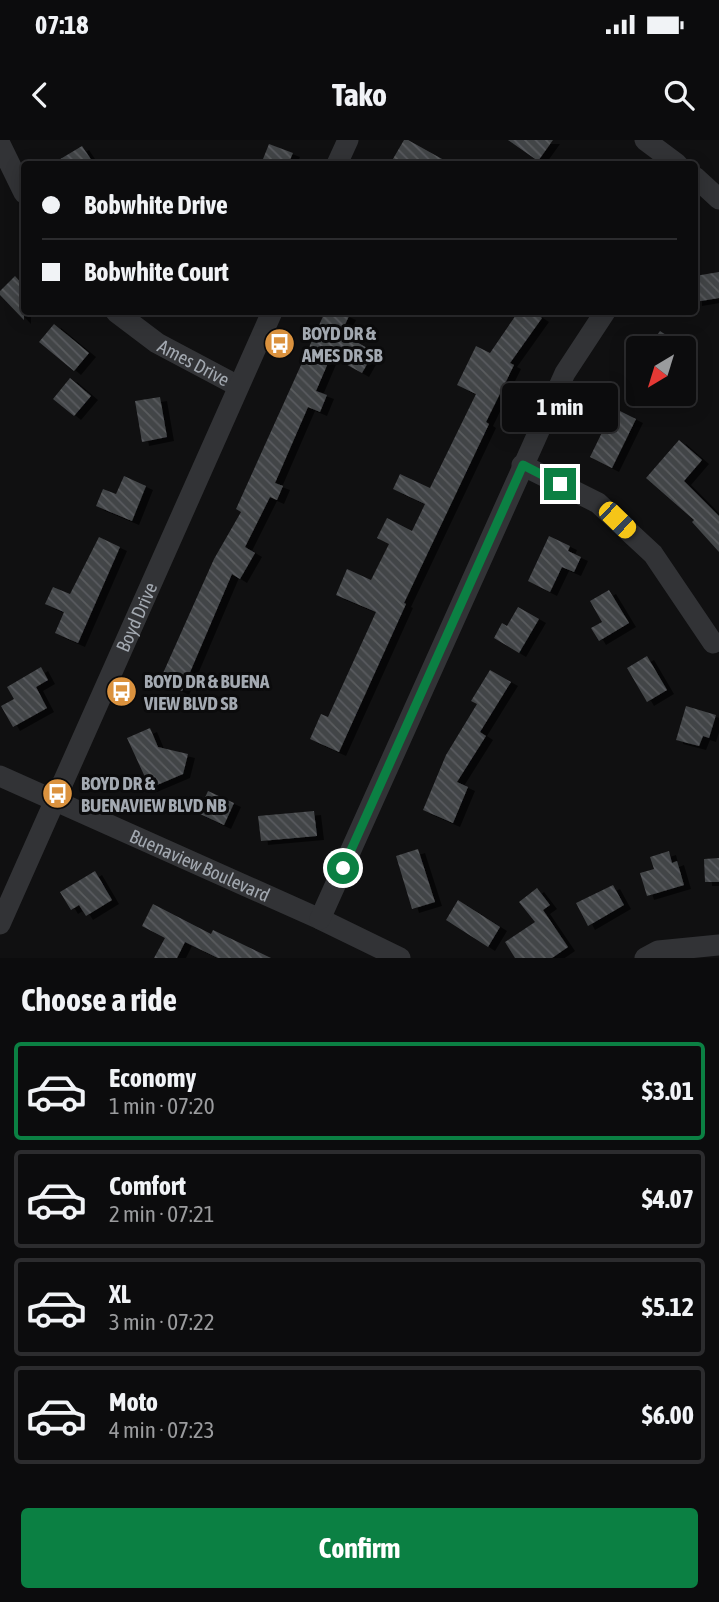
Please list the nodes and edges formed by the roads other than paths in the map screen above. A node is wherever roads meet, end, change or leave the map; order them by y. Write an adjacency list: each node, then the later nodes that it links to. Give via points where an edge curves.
1 (348, 140): 4 (street)
2 (645, 140): 5 (street)
3 (0, 144): 7 (street)
4 (338, 161)
5 (673, 161)
6 (698, 186): 8 (street)
7 (21, 187)
8 (719, 199)
9 (120, 315): 12 (street, Ames Drive, via 157,343)
10 (271, 315): 12 (street, Boyd Drive)
11 (603, 315): 13 (street, via 565,373)
12 (238, 386): 16 (street, Boyd Drive)
13 (523, 465): 14 (street, via 598,503 653,554); 17 (street)
14 (713, 643)
15 (0, 776): 16 (street, Buenaview Boulevard)
16 (55, 802): 17 (street, Buenaview Boulevard); 18 (street, Boyd Drive)
17 (320, 919): 20 (street, Buenaview Boulevard)
18 (0, 924)
19 (719, 945): 21 (street, via 658,951)
20 (400, 958)
21 (645, 958)

